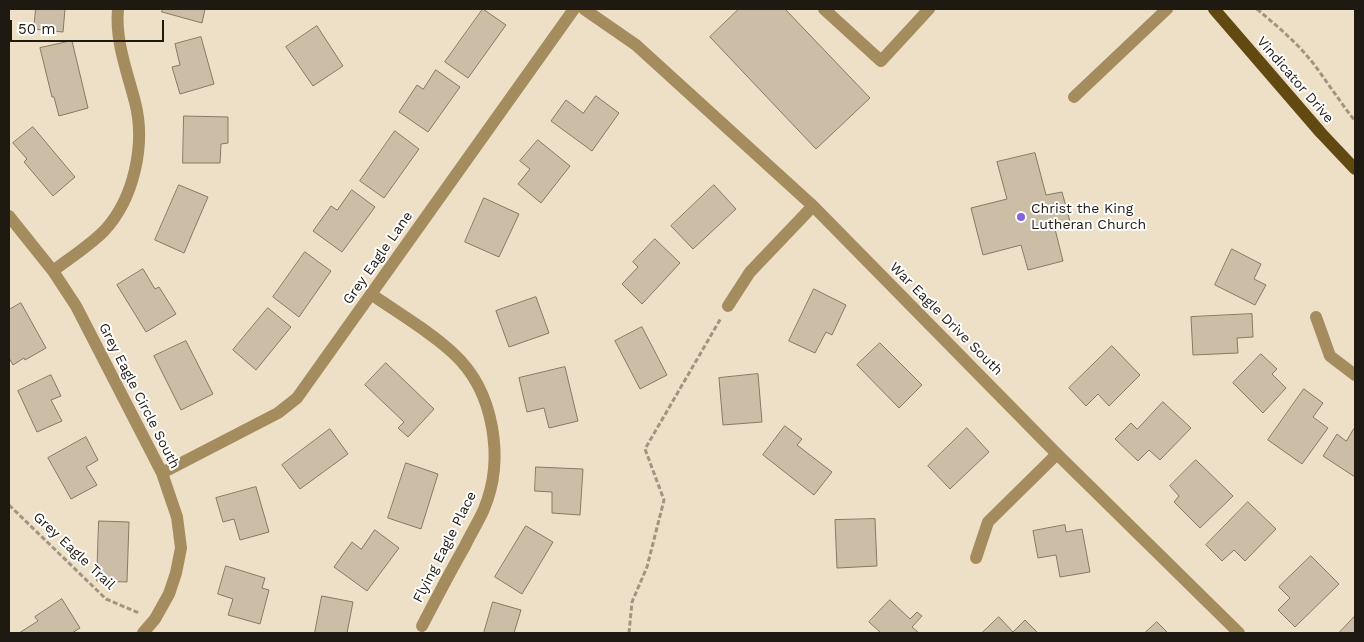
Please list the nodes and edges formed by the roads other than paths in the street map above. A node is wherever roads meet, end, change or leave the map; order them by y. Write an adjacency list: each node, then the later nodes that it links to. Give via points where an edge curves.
1 (118, 9): 12 (street, via 119,44 136,105 138,152 133,180 121,208 104,230)
2 (574, 9): 13 (street, Grey Eagle Lane)
3 (584, 9): 10 (street, War Eagle Drive South, via 636,45)
4 (824, 9): 5 (street, via 881,61)
5 (929, 9)
6 (1167, 9): 8 (street)
7 (1214, 9): 9 (main road, Vindicator Drive)
8 (1074, 98)
9 (1355, 169)
10 (813, 206): 14 (street, via 750,272); 17 (street, War Eagle Drive South)
11 (9, 216): 12 (street, Grey Eagle Circle South)
12 (53, 272): 18 (street, Grey Eagle Circle South, via 76,306)
13 (371, 294): 18 (street, Grey Eagle Lane, via 297,398 278,413); 20 (street, Flying Eagle Place, via 455,354 470,372 484,398 492,425 493,481 485,508)
14 (728, 306)
15 (1316, 317): 16 (street, via 1330,356)
16 (1355, 375)
17 (1057, 454): 19 (street, via 988,522); 22 (street, War Eagle Drive South)
18 (162, 473): 21 (street, Grey Eagle Circle South, via 177,517 181,548 169,594 156,620)
19 (976, 558)
20 (422, 626)
21 (143, 633)
22 (1240, 633)

